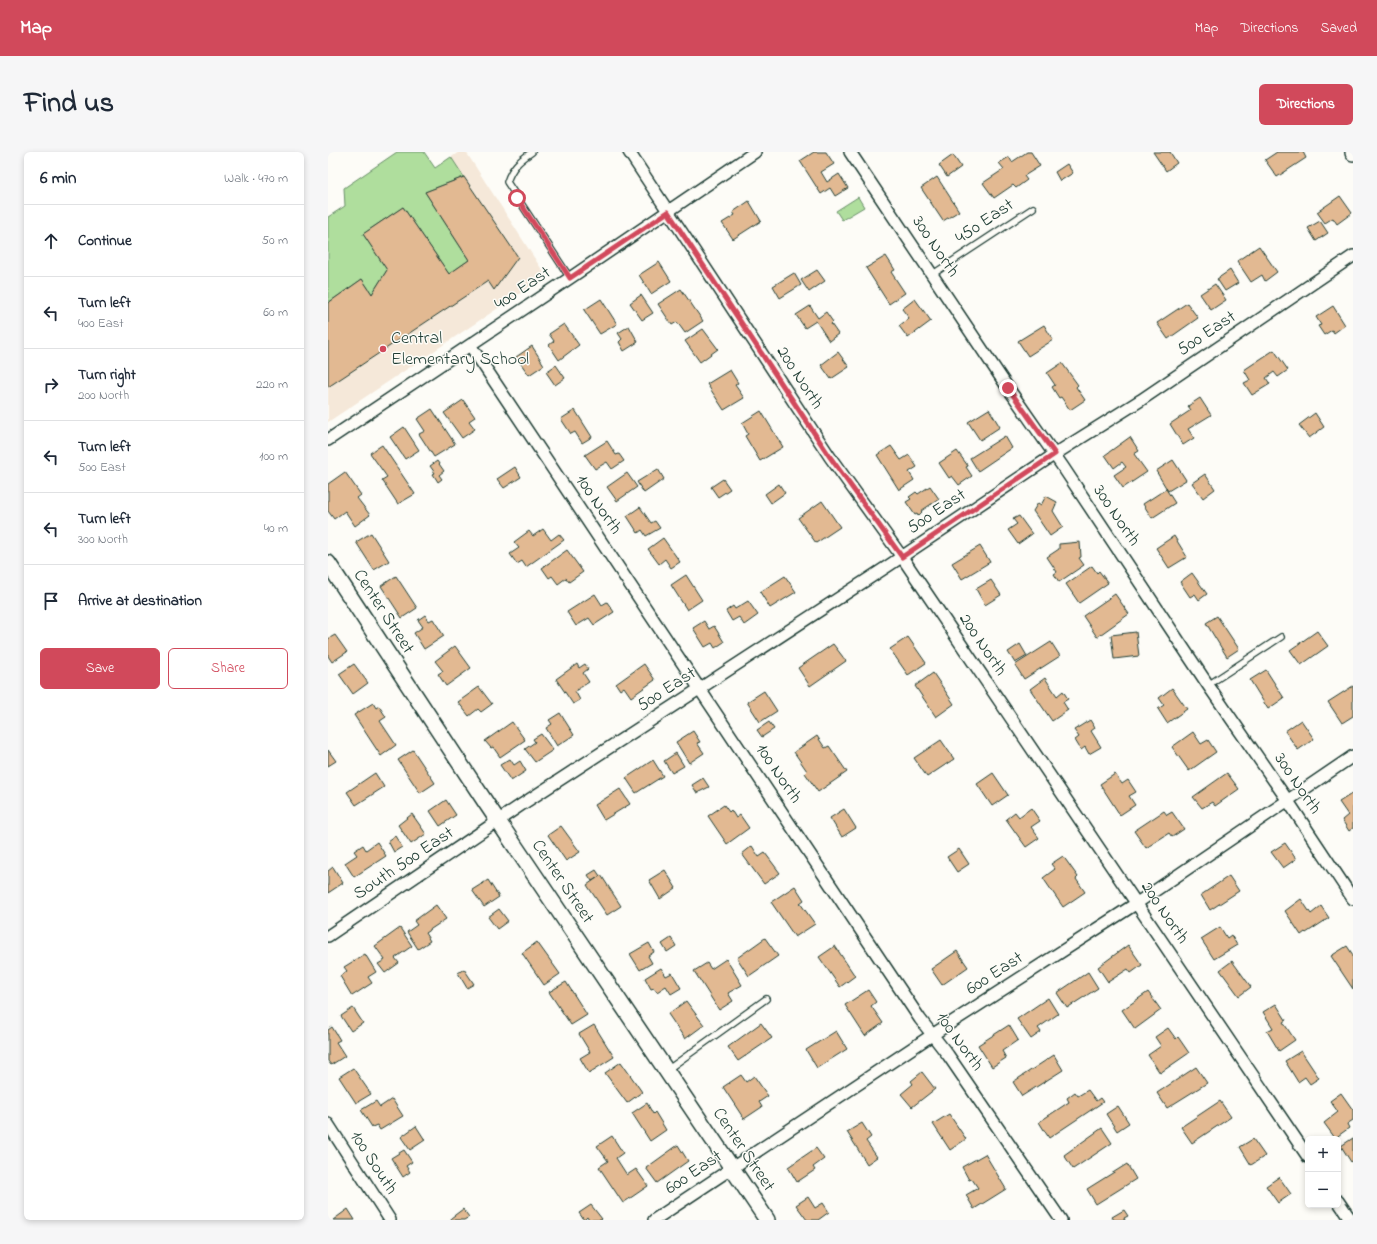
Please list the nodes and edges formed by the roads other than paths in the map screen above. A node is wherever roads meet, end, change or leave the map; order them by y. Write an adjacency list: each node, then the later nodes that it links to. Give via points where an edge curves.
1 (532, 152): 9 (lane, via 511,170 507,182)
2 (629, 152): 6 (street, 200 North)
3 (755, 152): 6 (street, 400 East)
4 (850, 152): 8 (street, 300 North)
5 (1033, 208): 8 (lane, 450 East)
6 (668, 212): 9 (street, 400 East); 13 (street, 200 North, via 830,457)
7 (1353, 256): 12 (street, 500 East, via 1141,400)
8 (933, 274): 12 (street, 300 North)
9 (570, 278): 10 (street, 400 East)
10 (470, 345): 11 (street, 400 East); 17 (street, 100 North)
11 (328, 440)
12 (1055, 454): 13 (street, 500 East); 16 (street, 300 North)
13 (902, 557): 17 (street, 500 East); 22 (street, 200 North)
14 (328, 563): 20 (street, Center Street)
15 (1281, 637): 16 (lane)
16 (1208, 685): 19 (street, 300 North)
17 (700, 689): 20 (street, 500 East); 25 (street, 100 North)
18 (1353, 756): 19 (street, 600 East)
19 (1288, 801): 21 (street, 300 North); 22 (street, 600 East)
20 (498, 821): 23 (street, South 500 East); 26 (street, Center Street)
21 (1353, 899)
22 (1137, 903): 25 (street, 600 East); 28 (street, 200 North)
23 (328, 936)
24 (766, 999): 26 (lane)
25 (932, 1034): 29 (street, 600 East); 34 (street, 100 North)
26 (666, 1070): 29 (street, Center Street)
27 (328, 1124): 31 (street, 100 South)
28 (1305, 1153)
29 (732, 1168): 32 (street, 600 East); 33 (street, Center Street)
30 (1341, 1205): 35 (street)
31 (390, 1220)
32 (654, 1220)
33 (767, 1220)
34 (1061, 1220)
35 (1351, 1220)

